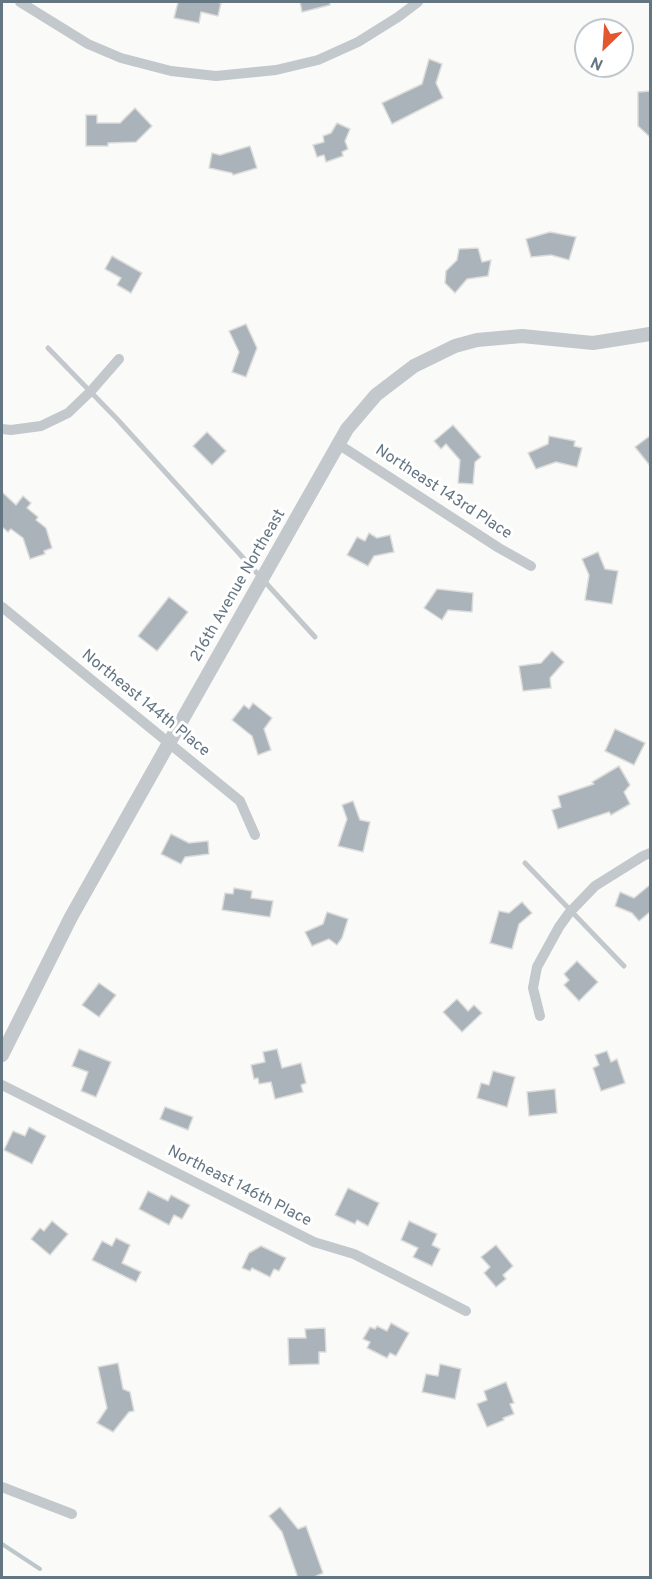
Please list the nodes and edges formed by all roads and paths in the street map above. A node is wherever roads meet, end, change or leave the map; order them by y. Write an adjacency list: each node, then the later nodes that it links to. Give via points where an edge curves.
1 (21, 2): 2 (street, via 80,39 121,58 171,71 216,76 276,70 318,60 358,42)
2 (418, 2)
3 (651, 334): 8 (street, 216th Avenue Northeast, via 593,343 522,336 455,346 414,366 376,394)
4 (48, 348): 6 (lane)
5 (119, 359): 6 (street)
6 (91, 391): 7 (street, via 69,413 41,426); 10 (lane)
7 (2, 429)
8 (338, 444): 9 (street, Northeast 143rd Place); 10 (street, 216th Avenue Northeast)
9 (531, 566)
10 (263, 578): 12 (lane); 13 (street, 216th Avenue Northeast)
11 (2, 607): 13 (street, Northeast 144th Place)
12 (315, 637)
13 (169, 743): 14 (street, Northeast 144th Place, via 240,801); 20 (street, 216th Avenue Northeast, via 71,917)
14 (255, 835)
15 (651, 853): 17 (street, via 596,885)
16 (525, 863): 17 (lane)
17 (571, 910): 18 (lane); 19 (street, via 537,967 533,988)
18 (624, 966)
19 (540, 1016)
20 (2, 1055)
21 (2, 1084): 22 (street, Northeast 146th Place, via 314,1242 354,1254)
22 (466, 1311)
23 (2, 1487): 24 (street)
24 (72, 1514)

